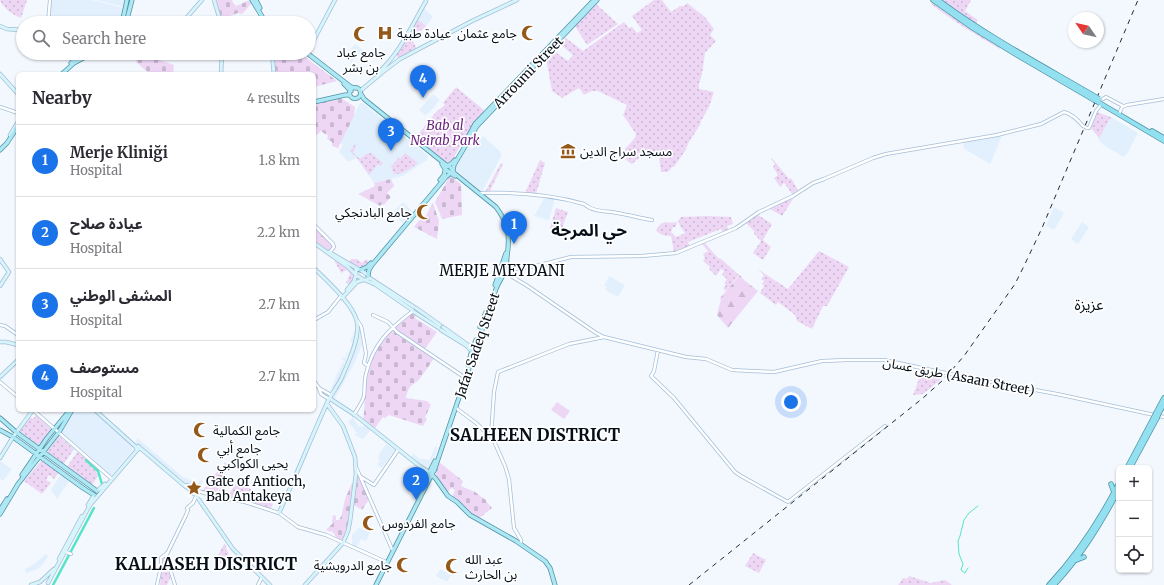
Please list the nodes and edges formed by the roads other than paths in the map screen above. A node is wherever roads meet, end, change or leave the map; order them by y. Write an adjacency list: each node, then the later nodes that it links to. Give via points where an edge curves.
1 (50, 0): 14 (street)
2 (127, 0): 15 (main road)
3 (132, 0): 16 (main road)
4 (202, 0): 17 (main road)
5 (214, 0): 18 (main road)
6 (255, 0): 19 (main road)
7 (335, 0): 22 (main road)
8 (517, 0): 32 (main road, via 400,59)
9 (594, 0): 47 (main road, Arroumi Street, via 475,124 455,160)
10 (598, 0): 48 (main road, Arroumi Street, via 477,126)
11 (932, 0): 36 (highway, via 992,40)
12 (938, 0): 36 (highway, via 995,38)
13 (426, 1): 32 (main road, via 385,67)
14 (49, 16)
15 (124, 16)
16 (128, 16)
17 (188, 16)
18 (219, 16)
19 (263, 16)
20 (0, 26): 21 (main road)
21 (16, 30)
22 (316, 35)
23 (76, 60): 28 (main road)
24 (222, 60): 29 (main road)
25 (273, 60): 30 (main road)
26 (312, 60): 34 (main road, via 346,86)
27 (315, 60): 32 (main road, Jafar Sadeq Street)
28 (63, 72)
29 (221, 72)
30 (274, 72)
31 (0, 74): 33 (main road)
32 (359, 91): 34 (main road); 35 (main road); 47 (main road, Jafar Sadeq Street, via 364,99)
33 (16, 92)
34 (350, 93): 35 (main road, Jafar Sadeq Street, via 353,98); 38 (main road)
35 (358, 98): 49 (main road, Jafar Sadeq Street, via 444,166)
36 (1098, 100): 39 (street, via 1106,97); 42 (highway); 54 (street, bridge, via 1089,128 1064,112 1041,124 997,136 880,155 814,183 759,212 739,227)
37 (1164, 100): 39 (street)
38 (316, 102)
39 (1123, 106): 42 (street)
40 (0, 107): 41 (street)
41 (16, 112)
42 (1119, 112): 44 (highway); 45 (highway)
43 (16, 128): 46 (main road, via 6,145)
44 (1164, 138)
45 (1164, 141)
46 (0, 148)
47 (448, 165): 48 (main road, Jafar Sadeq Street); 49 (main road, Arroumi Street)
48 (453, 169): 50 (main road, Arroumi Street); 51 (main road, Jafar Sadeq Street)
49 (445, 170): 50 (main road, Jafar Sadeq Street); 59 (main road, Arroumi Street, via 439,182 370,264)
50 (450, 173): 60 (main road, Jafar Sadeq Street, via 490,204 501,216 507,235); 62 (main road, Arroumi Street, via 372,265)
51 (480, 193): 52 (street, via 554,196 584,204 598,211); 60 (main road, Jafar Sadeq Street, via 502,214 506,224 509,246)
52 (652, 220)
53 (316, 227): 56 (street, via 333,244 334,247)
54 (718, 236): 60 (street, via 676,253 573,257); 60 (street, via 668,256 573,258 539,267)
55 (316, 245): 56 (main road)
56 (328, 252): 59 (main road); 61 (main road)
57 (0, 259): 65 (main road, via 9,272)
58 (316, 270): 67 (main road)
59 (359, 270): 61 (main road, via 355,271); 62 (main road)
60 (504, 270): 63 (main road, Jafar Sadeq Street); 63 (main road, Jafar Sadeq Street); 76 (street); 84 (street, via 603,337 686,356 705,357)
61 (356, 274): 64 (main road); 67 (main road)
62 (368, 276): 64 (main road); 66 (main road)
63 (500, 277): 79 (main road, Jafar Sadeq Street)
64 (364, 280): 66 (main road); 67 (main road, via 357,282)
65 (0, 286)
66 (387, 291): 68 (main road)
67 (342, 297): 70 (street, via 329,311); 71 (main road)
68 (414, 310): 73 (street); 74 (main road)
69 (373, 315): 73 (street, via 388,322)
70 (316, 319)
71 (356, 319): 83 (street, via 363,336 366,354 364,363); 90 (main road, via 358,333 351,356)
72 (0, 325): 75 (street)
73 (392, 327): 83 (street, via 379,343); 86 (street)
74 (441, 327): 79 (main road); 81 (main road)
75 (16, 334)
76 (602, 337): 80 (street, طريق عسان (Asaan Street)); 110 (street, via 569,344 498,372)
77 (0, 342): 78 (main road)
78 (16, 344)
79 (475, 346): 81 (main road, Jafar Sadeq Street)
80 (658, 350): 84 (street, طريق عسان (Asaan Street), via 706,359); 104 (street, via 651,376 674,398 735,472 788,502)
81 (473, 352): 86 (main road, Jafar Sadeq Street); 94 (main road, Jafar Sadeq Street)
82 (16, 362): 85 (main road)
83 (368, 366): 100 (street, via 364,396)
84 (726, 367): 101 (street, طريق عسان (Asaan Street), via 732,370 774,372 822,361 884,360)
85 (0, 377)
86 (464, 377): 124 (main road, Jafar Sadeq Street)
87 (0, 382): 89 (street)
88 (316, 384): 90 (street, via 321,394)
89 (16, 395)
90 (330, 397): 92 (main road); 100 (main road)
91 (1164, 398): 101 (highway)
92 (327, 404): 122 (main road, via 343,426 355,457); 138 (main road)
93 (1164, 404): 101 (highway)
94 (455, 408): 110 (street); 124 (main road, Jafar Sadeq Street)
95 (31, 412): 107 (main road)
96 (35, 412): 105 (street)
97 (69, 412): 105 (main road)
98 (70, 412): 108 (main road)
99 (98, 412): 112 (main road)
100 (354, 415): 114 (main road)
101 (1156, 415): 102 (street, طريق عسان (Asaan Street)); 120 (highway); 121 (highway)
102 (1164, 417)
103 (0, 418): 107 (main road)
104 (885, 426)
105 (54, 429): 108 (street); 113 (main road)
106 (0, 430): 109 (main road)
107 (16, 432): 109 (main road); 113 (main road)
108 (58, 432): 115 (main road); 128 (street)
109 (13, 437): 111 (main road); 117 (main road)
110 (491, 437): 141 (street, via 509,479 514,528)
111 (28, 448): 116 (main road); 118 (main road)
112 (137, 448): 128 (main road); 135 (main road, via 186,487 188,485 196,491)
113 (40, 449): 115 (main road); 116 (main road)
114 (398, 450): 124 (main road); 126 (street, via 374,485)
115 (44, 452): 116 (main road); 125 (main road)
116 (38, 455): 118 (main road); 119 (main road); 123 (main road)
117 (0, 458)
118 (34, 459): 137 (main road)
119 (45, 460): 123 (main road, via 40,460); 129 (main road)
120 (1129, 465)
121 (1131, 465)
122 (356, 467): 126 (street); 140 (main road, via 350,521)
123 (28, 471): 139 (main road)
124 (431, 471): 127 (main road)
125 (75, 475): 129 (main road); 134 (main road)
126 (360, 477): 142 (street)
127 (430, 477): 141 (main road, via 436,479 447,495 470,515); 142 (main road); 158 (main road)
128 (112, 478): 134 (main road)
129 (72, 480): 134 (main road)
130 (1111, 484): 133 (highway)
131 (1116, 488): 133 (highway)
132 (198, 491): 138 (street)
133 (1114, 492): 160 (highway, via 1073,558)
134 (96, 494): 143 (main road); 150 (main road, via 53,571)
135 (196, 495): 144 (street); 149 (main road, via 233,549)
136 (1116, 495): 148 (highway, via 1100,525)
137 (0, 510)
138 (279, 513): 140 (street, via 298,527)
139 (0, 514)
140 (343, 543): 147 (street); 157 (main road)
141 (521, 544): 159 (main road, via 547,563)
142 (392, 549): 147 (main road)
143 (66, 552): 145 (street); 151 (main road)
144 (167, 553): 153 (street, via 161,558); 154 (street, via 167,563)
145 (72, 554)
146 (1084, 557): 148 (highway)
147 (386, 562): 158 (main road)
148 (1074, 562): 161 (highway)
149 (262, 577): 155 (street); 156 (main road)
150 (42, 582): 151 (main road, via 47,580); 152 (main road)
151 (48, 584)
152 (32, 585)
153 (157, 585)
154 (175, 585)
155 (258, 585)
156 (270, 585)
157 (305, 585)
158 (375, 585)
159 (555, 585)
160 (1049, 585)
161 (1054, 585)

